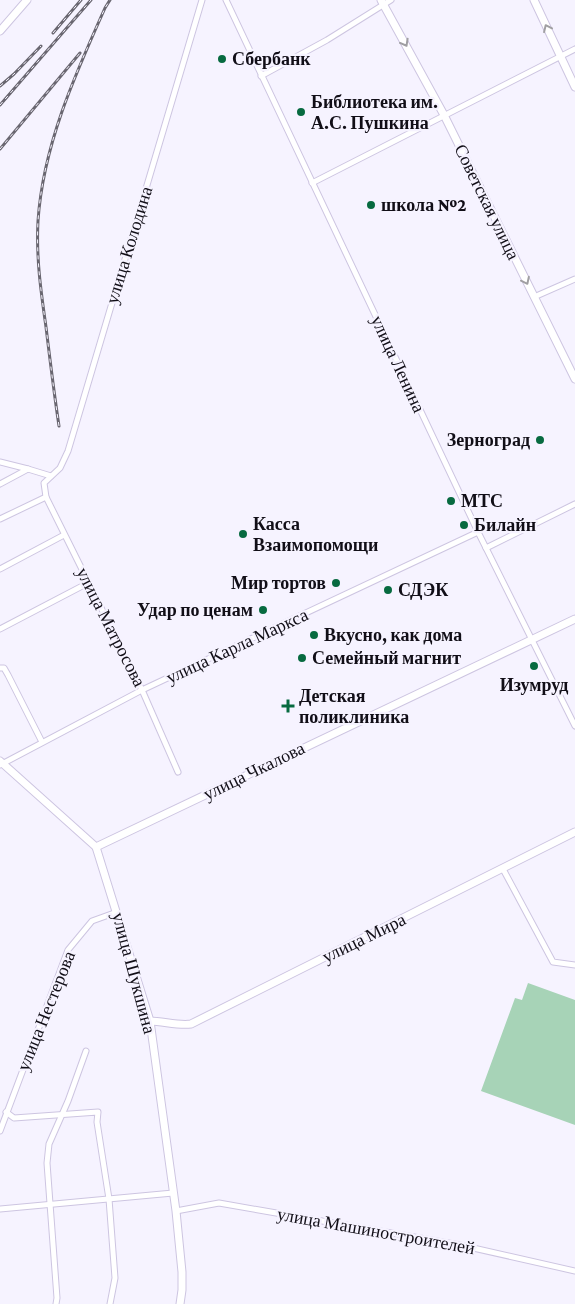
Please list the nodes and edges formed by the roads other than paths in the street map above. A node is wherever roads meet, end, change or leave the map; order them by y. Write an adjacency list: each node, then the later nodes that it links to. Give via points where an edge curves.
1 (27, 0): 7 (street)
2 (202, 0): 19 (street, улица Колодина, via 68,451 60,468)
3 (226, 0): 10 (street, улица Ленина)
4 (392, 0): 6 (street)
5 (534, 0): 9 (street, one-way to 5)
6 (383, 2): 10 (street, via 327,40); 12 (street, Советская улица, one-way to 12)
7 (1, 28)
8 (575, 49): 9 (street)
9 (560, 56): 11 (street); 12 (street)
10 (261, 76): 13 (street, улица Ленина)
11 (575, 87)
12 (444, 115): 13 (street); 15 (street, Советская улица, one-way to 15)
13 (312, 183): 25 (street, улица Ленина)
14 (575, 279): 15 (street)
15 (534, 297): 16 (street, Советская улица)
16 (575, 379)
17 (0, 462): 18 (street)
18 (28, 469): 19 (street); 21 (street)
19 (51, 476): 20 (street, улица Колодина)
20 (44, 483): 22 (street, улица Матросова)
21 (0, 484)
22 (46, 497): 24 (street); 26 (street, улица Матросова)
23 (575, 504): 27 (street)
24 (0, 519)
25 (478, 532): 27 (street, улица Ленина); 34 (street, улица Карла Маркса)
26 (64, 535): 28 (street); 29 (street, улица Матросова)
27 (486, 548): 32 (street, улица Ленина)
28 (0, 569)
29 (88, 583): 31 (street); 34 (street, улица Матросова)
30 (575, 619): 32 (street, улица Чкалова)
31 (0, 629)
32 (531, 639): 35 (street, улица Ленина); 40 (street, улица Чкалова)
33 (0, 668): 36 (street, via 4,668 8,675)
34 (142, 690): 36 (street, улица Карла Маркса); 38 (street, улица Матросова)
35 (575, 726)
36 (42, 742): 37 (street, улица Карла Маркса)
37 (1, 763): 40 (street)
38 (178, 772)
39 (575, 832): 41 (street, улица Мира)
40 (96, 847): 42 (street, улица Шукшина)
41 (503, 869): 43 (street, via 553,962); 44 (street, улица Мира, via 191,1024)
42 (117, 912): 44 (street, улица Шукшина); 46 (street, улица Нестерова, via 92,921 68,950)
43 (575, 965)
44 (150, 1021): 49 (street, улица Шукшина)
45 (86, 1050): 47 (street)
46 (6, 1112): 47 (street, via 14,1118); 48 (street, улица Нестерова)
47 (62, 1116): 50 (street, via 98,1112); 51 (street, via 49,1144)
48 (0, 1131)
49 (174, 1193): 50 (street); 53 (street, улица Шукшина)
50 (109, 1199): 51 (street); 56 (street, via 115,1278)
51 (50, 1204): 52 (street); 55 (street)
52 (0, 1209)
53 (176, 1212): 54 (street, улица Машиностроителей, via 219,1203 460,1245); 57 (street, улица Шукшина, via 182,1290)
54 (575, 1271)
55 (56, 1304)
56 (110, 1304)
57 (180, 1304)

